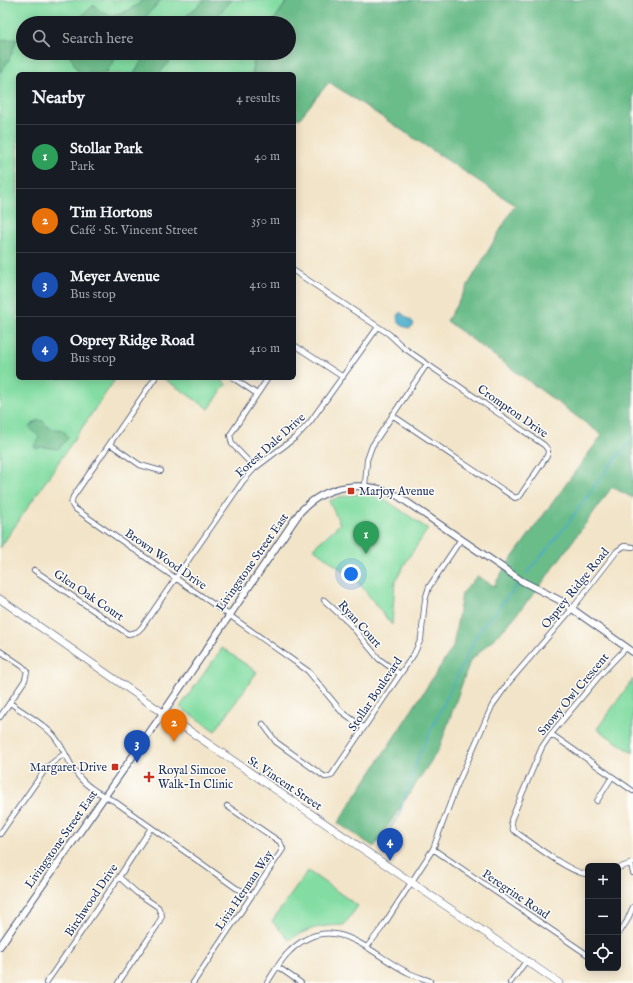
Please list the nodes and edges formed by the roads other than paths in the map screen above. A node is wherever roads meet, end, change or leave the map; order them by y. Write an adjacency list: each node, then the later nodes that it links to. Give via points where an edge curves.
1 (296, 272): 2 (street, Crompton Drive)
2 (378, 327): 4 (street, Crompton Drive); 5 (street, Forest Dale Drive)
3 (296, 346): 5 (street)
4 (427, 364): 10 (street); 10 (street, Crompton Drive, via 547,448 547,456 523,492 518,497 511,497)
5 (343, 377): 12 (street, Forest Dale Drive, via 304,429)
6 (154, 380): 11 (street, Brown Wood Drive)
7 (236, 380): 9 (street)
8 (267, 380): 9 (street)
9 (257, 394): 12 (street, via 230,435 232,444)
10 (392, 415): 14 (street, via 369,454)
11 (110, 444): 13 (street, via 140,465); 18 (street, Brown Wood Drive, via 74,497 72,505)
12 (255, 468): 18 (street, Forest Dale Drive, via 236,490)
13 (161, 471)
14 (365, 486): 15 (street, Livingstone Street East, via 398,496); 22 (street, Livingstone Street East, via 331,491 305,506)
15 (461, 539): 21 (street, Livingstone Street East, via 522,581); 26 (street, Stollar Boulevard, via 429,587 421,639)
16 (633, 547): 21 (street, Osprey Ridge Road, via 620,548)
17 (34, 570): 18 (street, Glen Oak Court, via 128,634 137,632 142,627)
18 (176, 578): 22 (street, Brown Wood Drive)
19 (0, 599): 28 (main road, St. Vincent Street)
20 (324, 600): 26 (street, Ryan Court, via 350,624 379,660)
21 (572, 609): 23 (street, Livingstone Street East); 41 (street, Osprey Ridge Road, via 504,687 492,706 455,790)
22 (229, 615): 28 (street, Livingstone Street East); 31 (street, Brown Wood Drive, via 308,671 341,712)
23 (626, 648): 25 (street, Livingstone Street East); 32 (street, Snowy Owl Crescent)
24 (0, 651): 27 (street, via 27,671)
25 (633, 652)
26 (400, 674): 31 (street, Stollar Boulevard)
27 (10, 703): 29 (street); 33 (street, via 50,732)
28 (163, 713): 36 (street, Livingstone Street East); 47 (main road, St. Vincent Street)
29 (0, 717)
30 (263, 724): 31 (street, Stollar Boulevard, via 276,742 325,777 331,776)
31 (364, 728)
32 (551, 734): 34 (street); 45 (street, Snowy Owl Crescent, via 542,747 513,814 513,830 568,867)
33 (65, 753): 36 (street, via 81,779); 40 (street, via 47,767)
34 (612, 777): 35 (street); 37 (street)
35 (633, 791)
36 (105, 797): 39 (street); 51 (street, Livingstone Street East)
37 (597, 801)
38 (227, 806): 48 (street, Livia Herman Way, via 283,845 282,851)
39 (151, 828): 46 (street, Birchwood Drive); 48 (street, via 236,888)
40 (0, 834)
41 (433, 849): 47 (street, Osprey Ridge Road); 53 (street, Peregrine Road)
42 (632, 864): 43 (street); 44 (street)
43 (621, 867)
44 (633, 873)
45 (585, 874)
46 (119, 877): 57 (street, Birchwood Drive); 58 (street, via 158,907 162,916)
47 (411, 881): 52 (street, Osprey Ridge Road); 54 (main road, St. Vincent Street)
48 (252, 895): 59 (street, Livia Herman Way)
49 (633, 907): 50 (street)
50 (621, 930)
51 (0, 946)
52 (367, 947): 55 (street, via 346,936 331,933 316,935 290,950); 56 (street, via 408,973)
53 (585, 953)
54 (527, 960): 62 (street); 63 (main road, St. Vincent Street)
55 (278, 967): 60 (street); 61 (street)
56 (430, 981)
57 (49, 982)
58 (118, 983)
59 (193, 983)
60 (267, 983)
61 (301, 983)
62 (510, 983)
63 (559, 983)

